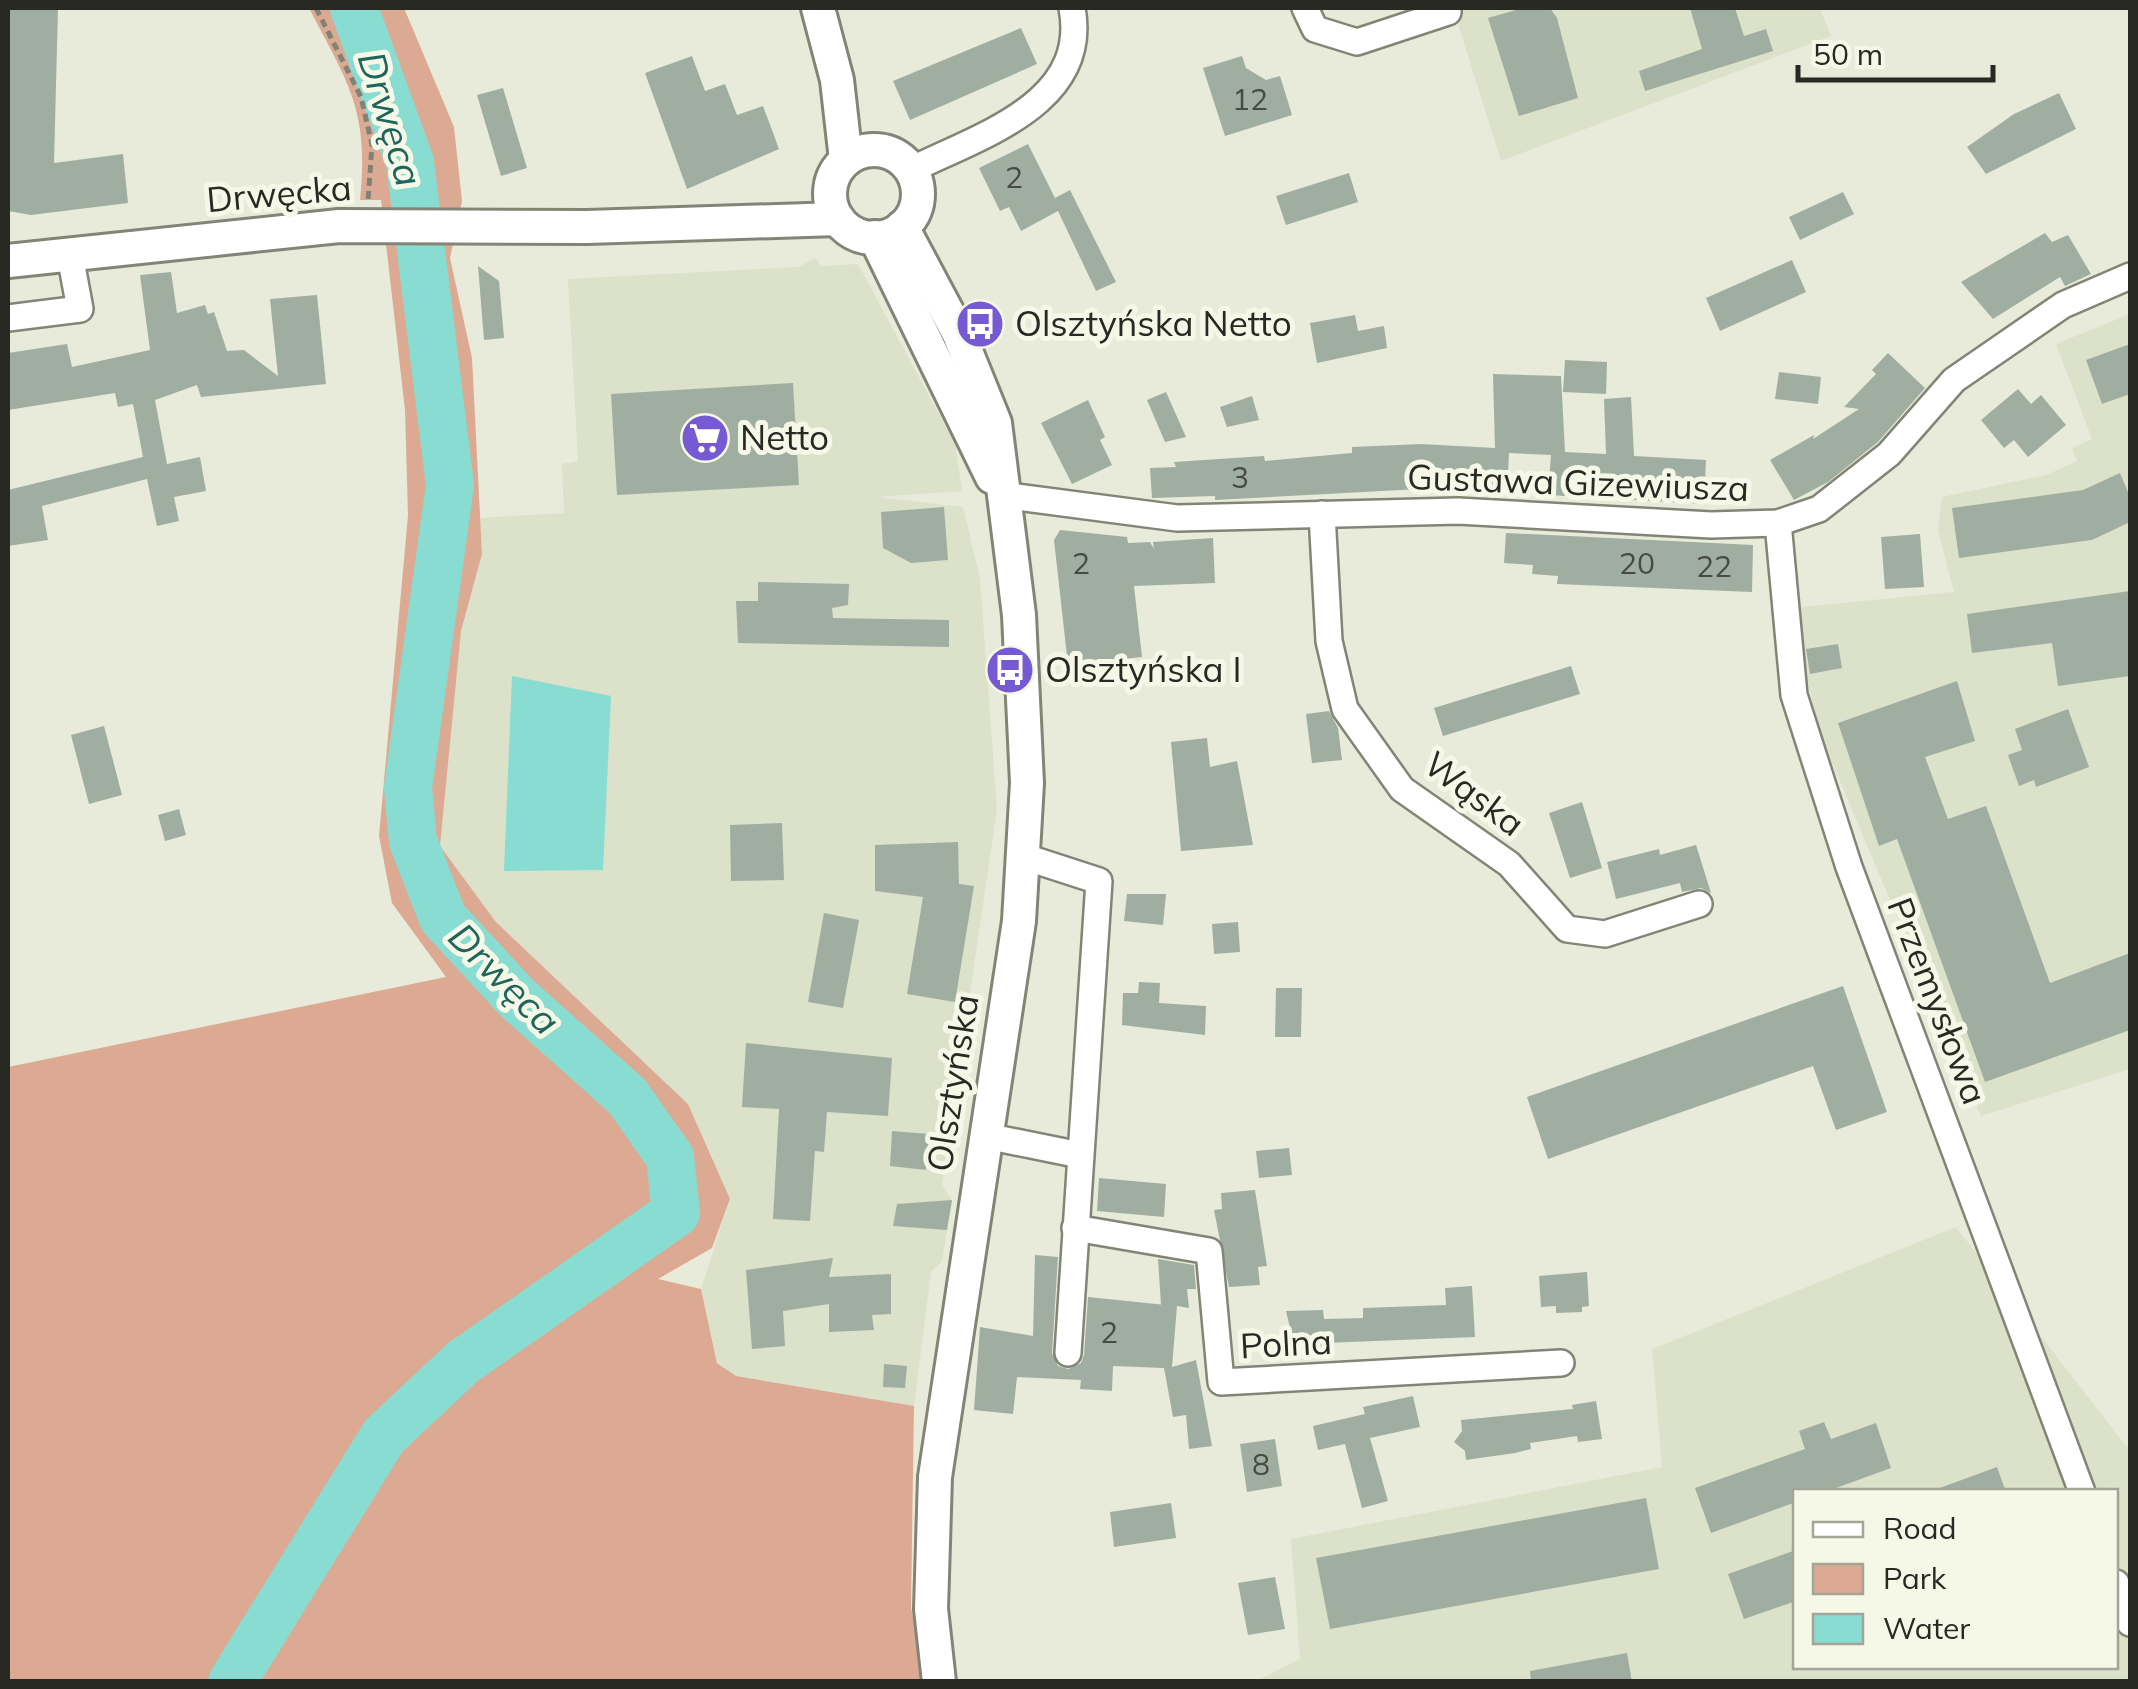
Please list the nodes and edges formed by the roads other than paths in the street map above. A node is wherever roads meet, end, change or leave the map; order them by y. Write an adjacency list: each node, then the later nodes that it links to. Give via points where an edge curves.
1 (818, 8): 5 (street)
2 (1072, 8): 6 (street, via 1071,60 1046,96)
3 (1305, 8): 4 (street, via 1315,30 1357,42)
4 (1452, 9)
5 (860, 155): 6 (street, via 893,154); 7 (street, via 837,170)
6 (911, 170): 8 (street, via 916,206)
7 (834, 206): 8 (street, via 855,233); 9 (street, Drwęcka, via 740,220 587,227 452,226 376,215 325,227)
8 (889, 232): 13 (street, Olsztyńska, via 958,334 994,424)
9 (70, 254): 10 (street, Drwęcka); 12 (street, via 80,309)
10 (8, 261)
11 (2130, 276): 15 (street, Gustawa Gizewiusza, via 2063,306 1954,380 1889,454 1819,508)
12 (8, 318)
13 (1000, 495): 14 (street, Gustawa Gizewiusza, via 1177,518); 16 (street, Olsztyńska, via 1022,669)
14 (1322, 514): 15 (street, Gustawa Gizewiusza, via 1458,511); 17 (street, Wąska, via 1329,640 1345,709 1402,789 1510,864 1567,929 1605,934)
15 (1778, 523): 23 (street, Przemysłowa, via 1794,695 1849,867)
16 (1025, 857): 18 (street, Olsztyńska); 19 (street, via 1099,881)
17 (1699, 904)
18 (986, 1136): 19 (street); 26 (street, Olsztyńska, via 935,1477 931,1609)
19 (1080, 1156): 20 (street)
20 (1076, 1228): 21 (street); 22 (street, Polna, via 1208,1251 1221,1382)
21 (1068, 1353)
22 (1561, 1363)
23 (2081, 1489)
24 (2118, 1589): 25 (street)
25 (2130, 1624)
26 (939, 1682)

